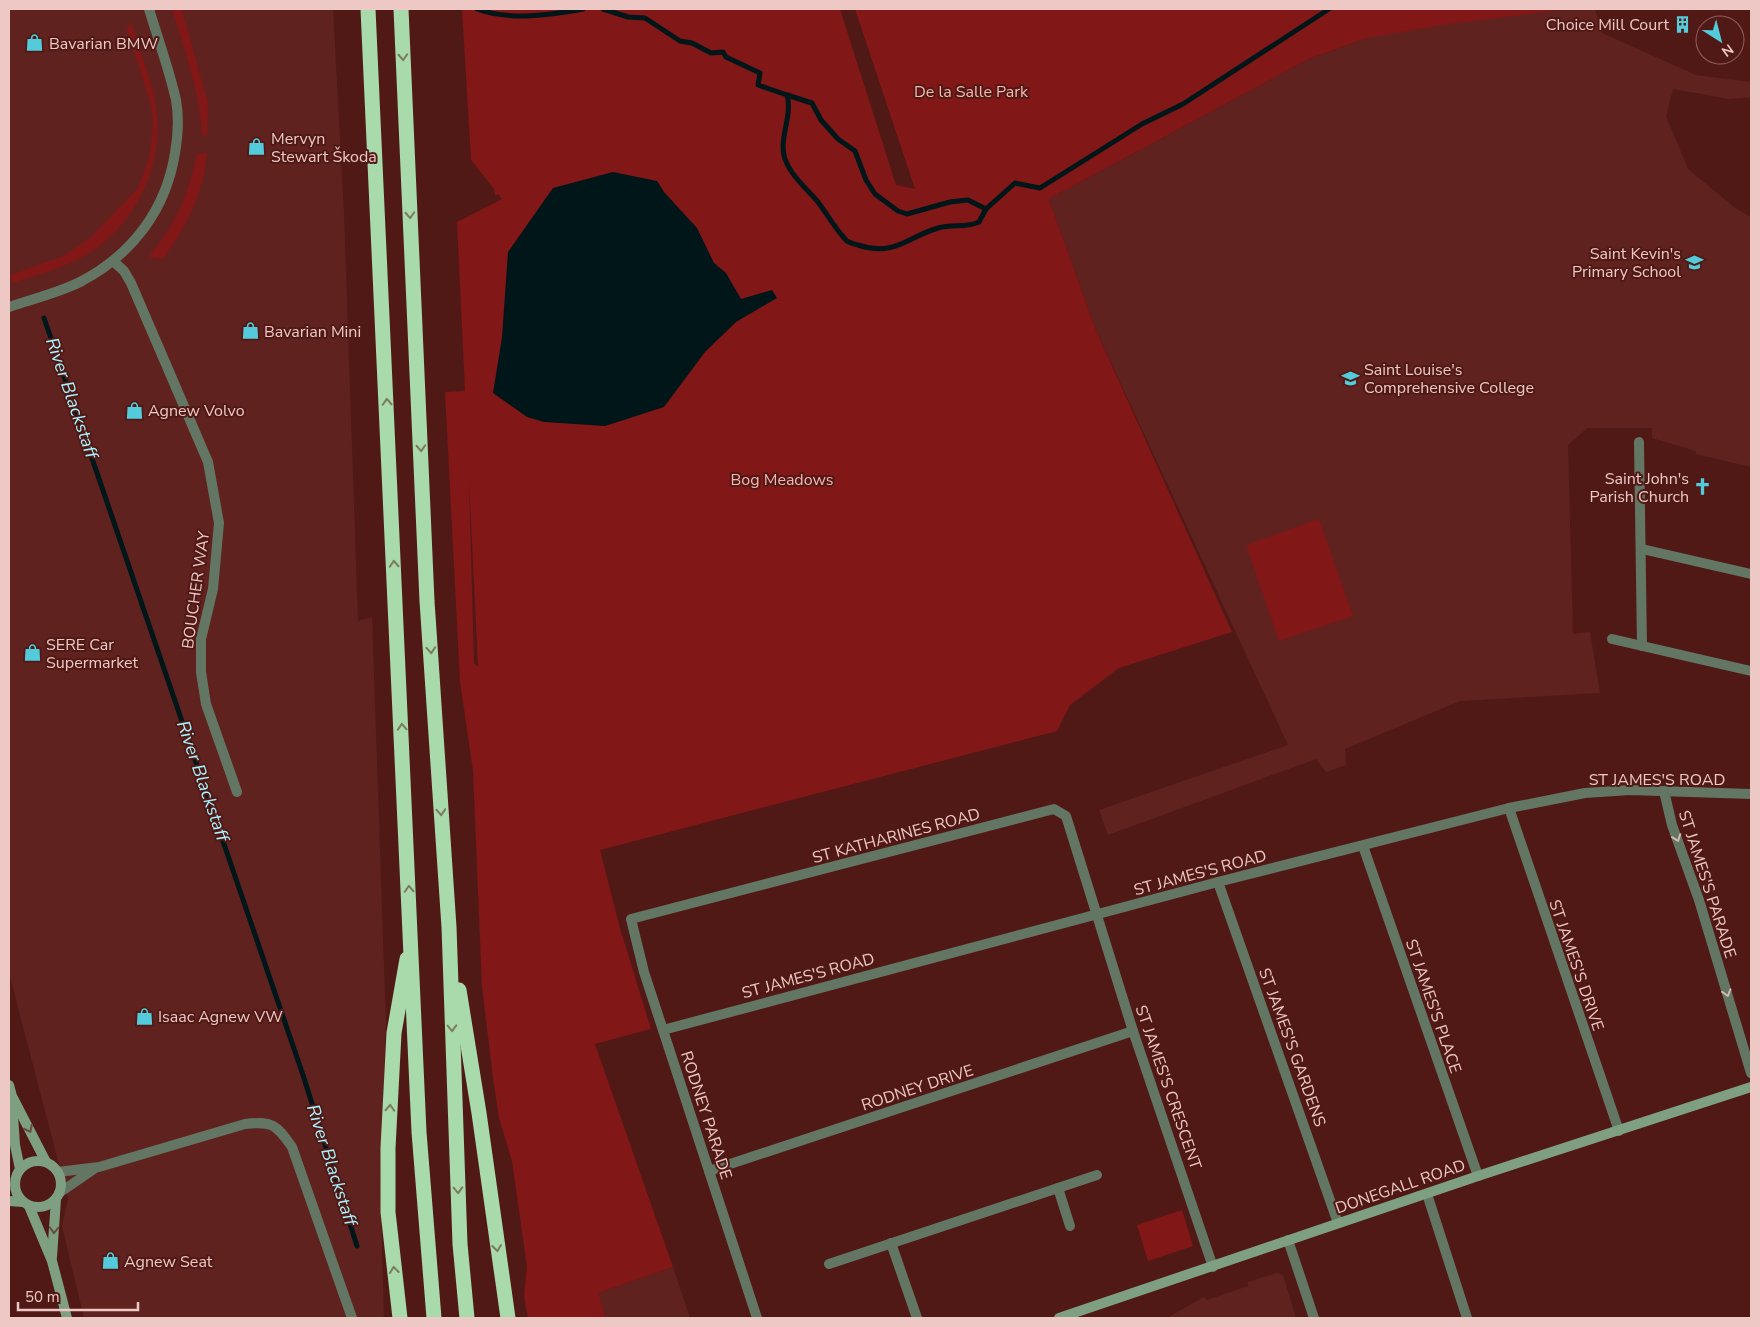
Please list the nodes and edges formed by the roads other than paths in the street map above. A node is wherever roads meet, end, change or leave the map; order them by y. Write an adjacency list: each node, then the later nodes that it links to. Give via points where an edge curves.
1 (149, 9): 4 (street, via 176,100 178,138 171,176 154,217)
2 (368, 9): 21 (highway, one-way to 2)
3 (401, 9): 20 (highway, one-way to 20, via 427,601)
4 (113, 261): 5 (street, via 80,282); 13 (street, BOUCHER WAY, via 131,283 208,462 219,523 213,590 201,639 201,672 206,704)
5 (9, 307)
6 (1639, 442): 7 (street)
7 (1642, 549): 8 (street); 10 (street)
8 (1751, 574)
9 (1612, 639): 10 (street)
10 (1642, 646): 11 (street)
11 (1751, 671)
12 (1664, 791): 14 (street, ST JAMES'S ROAD); 15 (street, ST JAMES'S ROAD, via 1585,793); 24 (street, ST JAMES'S PARADE, one-way to 24)
13 (237, 792)
14 (1751, 794)
15 (1509, 808): 16 (street, ST JAMES'S ROAD); 28 (street, ST JAMES'S DRIVE)
16 (1363, 846): 17 (street, ST JAMES'S ROAD); 35 (street, ST JAMES'S PLACE)
17 (1218, 882): 18 (street, ST JAMES'S ROAD); 41 (street, ST JAMES'S GARDENS)
18 (1097, 915): 19 (street, ST KATHARINES ROAD, via 1066,816 1054,809); 22 (street, ST JAMES'S ROAD); 23 (street, ST JAMES'S CRESCENT)
19 (631, 919): 22 (street, RODNEY PARADE)
20 (449, 927): 52 (highway, one-way to 52, via 460,1244); 53 (highway, one-way to 53)
21 (411, 938): 50 (highway, one-way to 21, via 388,1212 388,1148 394,1033); 51 (highway, via 419,1132)
22 (663, 1030): 31 (street, RODNEY PARADE)
23 (1133, 1031): 31 (street, RODNEY DRIVE); 47 (street, ST JAMES'S CRESCENT)
24 (1751, 1073)
25 (9, 1085): 27 (street)
26 (1751, 1087): 28 (street, DONEGALL ROAD)
27 (12, 1096): 29 (street, one-way to 29); 33 (street)
28 (1619, 1131): 35 (street, DONEGALL ROAD)
29 (46, 1162): 32 (street); 33 (street, via 32,1162)
30 (97, 1167): 32 (street); 38 (street); 49 (street, via 245,1124 265,1122 274,1125 292,1146)
31 (709, 1171): 54 (street, RODNEY PARADE)
32 (58, 1172): 38 (street, via 61,1186)
33 (15, 1175): 40 (street, via 16,1190)
34 (1097, 1175): 36 (street)
35 (1478, 1176): 37 (street, DONEGALL ROAD)
36 (1058, 1188): 42 (street); 44 (street)
37 (1427, 1194): 41 (street, DONEGALL ROAD); 58 (street)
38 (57, 1196): 40 (street, via 44,1206); 45 (street, one-way to 45)
39 (9, 1201): 40 (street)
40 (26, 1204): 45 (street)
41 (1338, 1223): 43 (street, DONEGALL ROAD)
42 (1070, 1226)
43 (1288, 1240): 47 (street, DONEGALL ROAD); 57 (street)
44 (891, 1243): 46 (street); 55 (street)
45 (52, 1261): 48 (street)
46 (829, 1264)
47 (1213, 1267): 56 (street, DONEGALL ROAD)
48 (67, 1318)
49 (352, 1318)
50 (400, 1318)
51 (434, 1318)
52 (467, 1318)
53 (508, 1318)
54 (757, 1318)
55 (917, 1318)
56 (1059, 1318)
57 (1314, 1318)
58 (1467, 1318)

